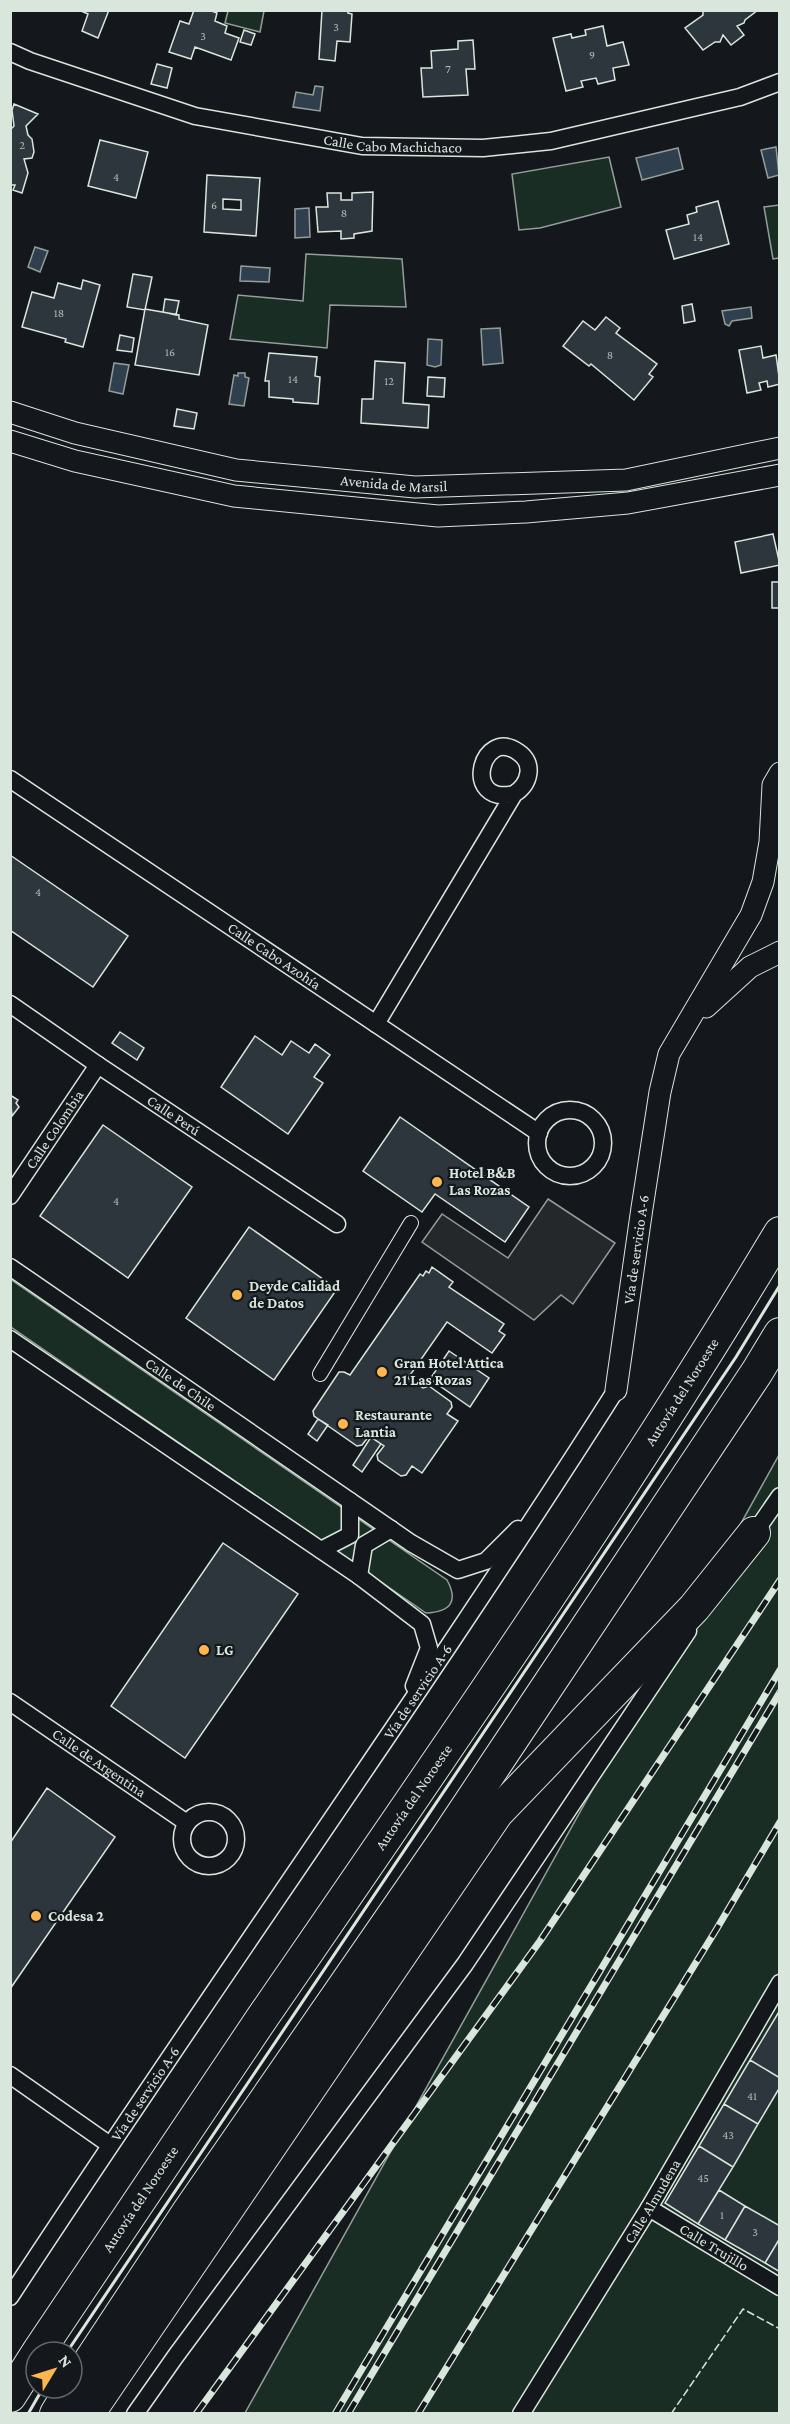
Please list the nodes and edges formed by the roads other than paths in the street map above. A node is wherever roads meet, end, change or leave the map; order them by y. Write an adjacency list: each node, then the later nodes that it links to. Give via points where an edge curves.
1 (10, 52): 2 (street, Calle Cabo Machichaco, via 195,116 362,146 483,148 551,141 740,97)
2 (780, 82)
3 (10, 412): 5 (street, Avenida de Marsil, via 75,433 236,470 415,487 626,480)
4 (10, 441): 6 (street, Avenida de Marsil, via 234,496 438,516 628,503)
5 (780, 448)
6 (780, 475)
7 (780, 773): 13 (street, Vía de servicio A-6, via 773,785 763,882 751,915)
8 (10, 779): 12 (street, Calle Cabo Azohía)
9 (514, 794): 12 (street)
10 (780, 952): 13 (street, Vía de servicio A-6, via 750,967)
11 (10, 1004): 14 (street, Calle Perú)
12 (376, 1024): 15 (street, Calle Cabo Azohía)
13 (683, 1029): 24 (street, Vía de servicio A-6, via 669,1054 660,1092)
14 (98, 1065): 16 (street, Calle Colombia); 18 (street, Calle Perú)
15 (539, 1133): 15 (street, via 537,1143 543,1163 561,1175 582,1175 591,1170 602,1152 601,1130 585,1113 563,1110 552,1115)
16 (10, 1196)
17 (411, 1223): 23 (street)
18 (337, 1224)
19 (780, 1233): 41 (highway, Autovía del Noroeste, via 710,1348 487,1691)
20 (10, 1268): 27 (street, Calle de Chile)
21 (780, 1334): 42 (highway, via 447,1837)
22 (10, 1339): 30 (street)
23 (320, 1374)
24 (616, 1390): 26 (street, Vía de servicio A-6)
25 (780, 1496): 29 (street)
26 (546, 1500): 28 (street, Calle de Chile, via 486,1561 458,1570); 33 (street, Vía de servicio A-6)
27 (350, 1501): 28 (street, Calle de Chile); 30 (street, via 350,1535)
28 (391, 1529): 31 (street, via 364,1545)
29 (754, 1533): 45 (highway, via 694,1608 497,1813); 46 (street, via 465,1964)
30 (321, 1550): 31 (street)
31 (359, 1576): 33 (street, via 422,1624 429,1648)
32 (10, 1702): 34 (street, Calle de Argentina)
33 (402, 1715): 37 (street, Vía de servicio A-6)
34 (187, 1823)
35 (779, 1984): 38 (street, Calle Almudena)
36 (10, 2076): 37 (street)
37 (110, 2145): 40 (street, Vía de servicio A-6)
38 (649, 2208): 39 (street, Calle Trujillo); 47 (street, Calle Almudena)
39 (780, 2287)
40 (10, 2297)
41 (46, 2340)
42 (84, 2370)
43 (65, 2400): 44 (highway)
44 (56, 2414)
45 (88, 2414)
46 (135, 2414)
47 (521, 2414)

